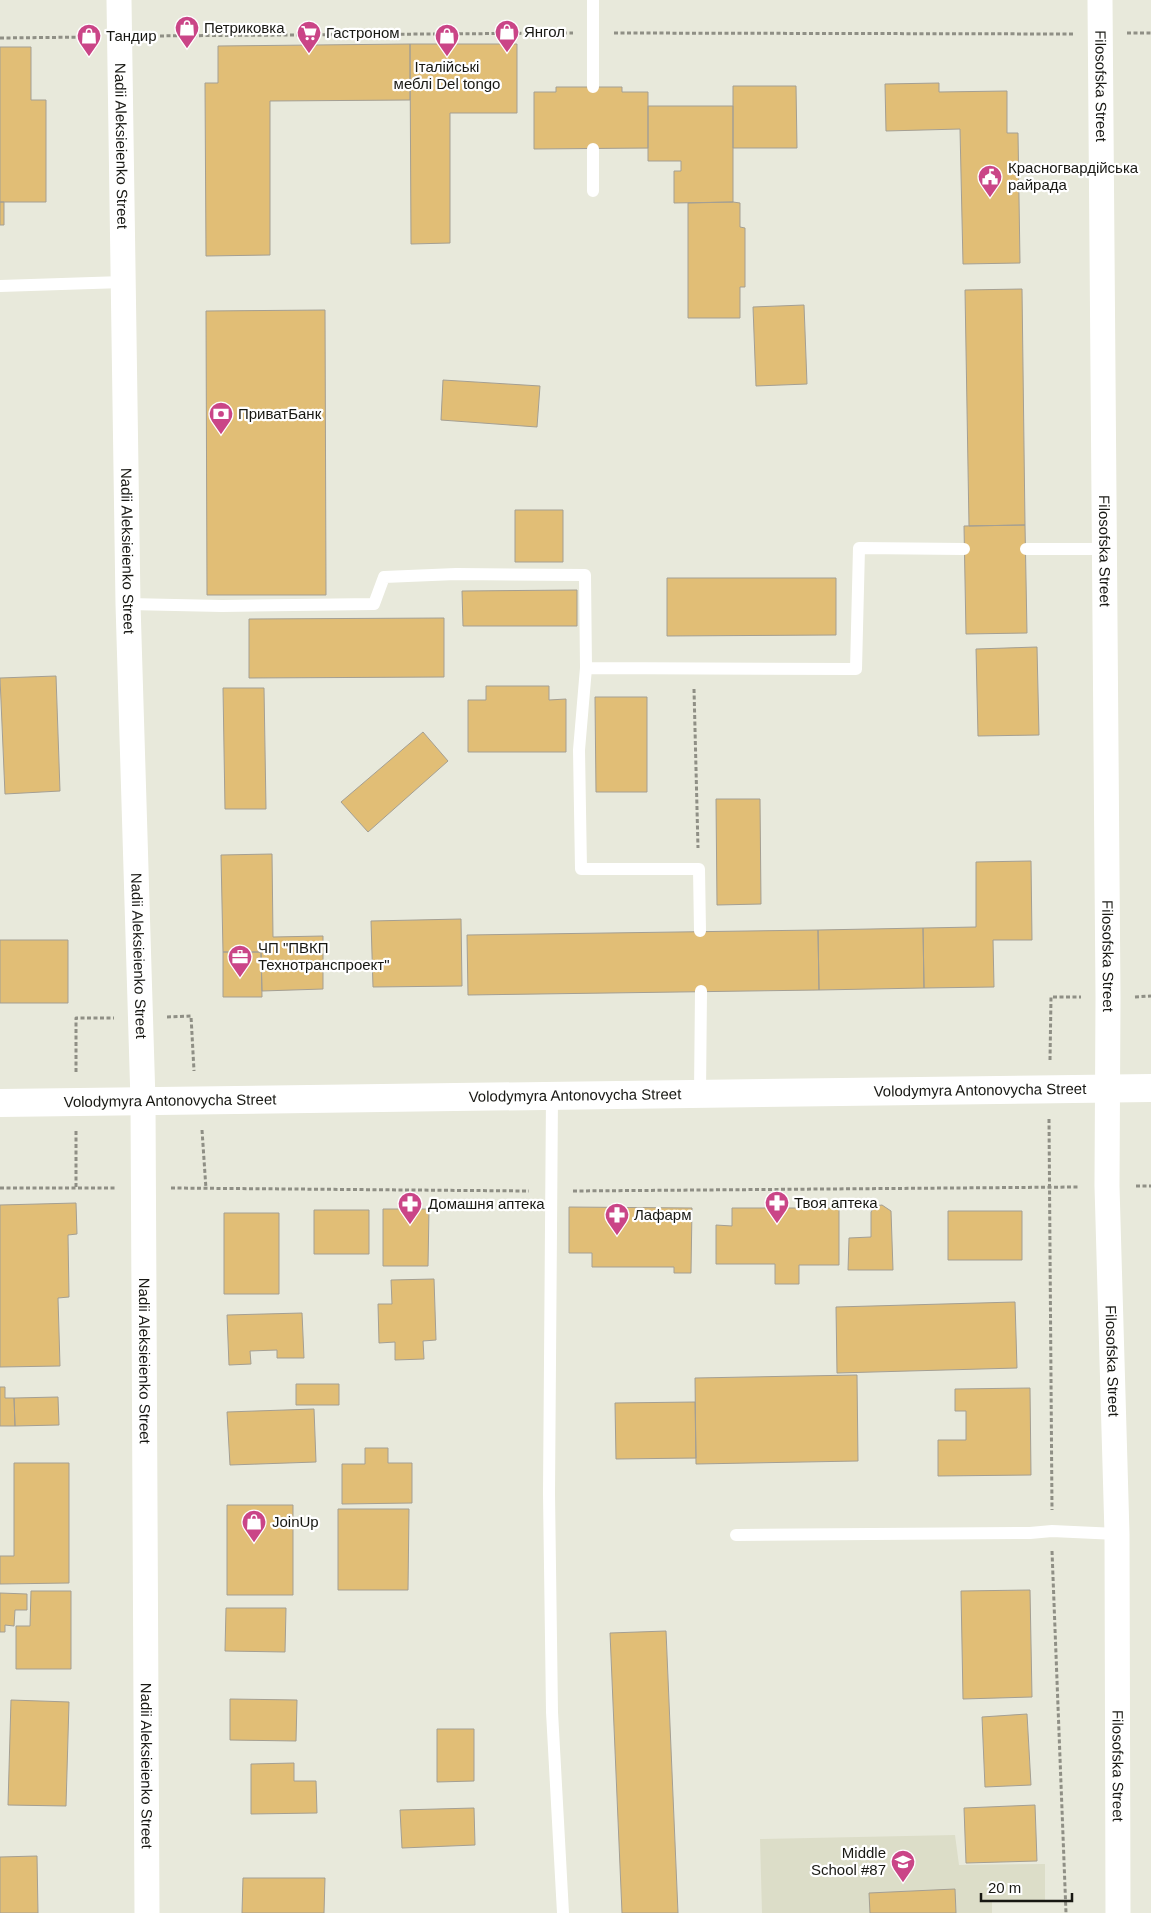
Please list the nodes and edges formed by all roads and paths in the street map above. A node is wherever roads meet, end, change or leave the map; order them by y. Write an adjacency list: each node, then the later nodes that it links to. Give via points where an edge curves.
1 (119, 0): 12 (street, Nadii Aleksieienko Street)
2 (593, 0): 4 (lane)
3 (1100, 0): 16 (street, Filosofska Street)
4 (593, 33): 5 (path); 6 (path); 9 (lane)
5 (1055, 34)
6 (189, 36)
7 (0, 38): 8 (path)
8 (54, 38)
9 (593, 87)
10 (593, 149): 11 (lane)
11 (593, 191)
12 (123, 282): 13 (lane); 17 (street, Nadii Aleksieienko Street)
13 (0, 286)
14 (964, 549): 19 (lane, via 859,548 856,669)
15 (1026, 549): 16 (lane)
16 (1104, 549): 23 (street, Filosofska Street)
17 (128, 604): 18 (lane, via 374,604 384,577 456,574 585,576); 27 (street, Nadii Aleksieienko Street)
18 (586, 668): 19 (lane); 20 (lane, via 579,750 581,869)
19 (694, 668): 20 (path)
20 (699, 870): 21 (lane)
21 (700, 932)
22 (701, 992): 25 (lane)
23 (1108, 1088): 24 (street, Volodymyra Antonovycha Street); 25 (street, Volodymyra Antonovycha Street); 29 (street, Filosofska Street)
24 (1151, 1088)
25 (700, 1094): 26 (street, Volodymyra Antonovycha Street)
26 (552, 1096): 27 (street, Volodymyra Antonovycha Street); 32 (lane)
27 (142, 1101): 28 (street, Volodymyra Antonovycha Street); 30 (street, Nadii Aleksieienko Street)
28 (0, 1103)
29 (1107, 1186): 32 (path); 33 (street, Filosofska Street)
30 (144, 1187): 31 (path); 32 (path); 35 (street, Nadii Aleksieienko Street)
31 (0, 1188)
32 (552, 1192): 36 (lane, via 548,1457 552,1712)
33 (1117, 1534): 34 (lane, via 1052,1531); 37 (street, Filosofska Street)
34 (736, 1535)
35 (148, 1913)
36 (563, 1913)
37 (1118, 1913)

